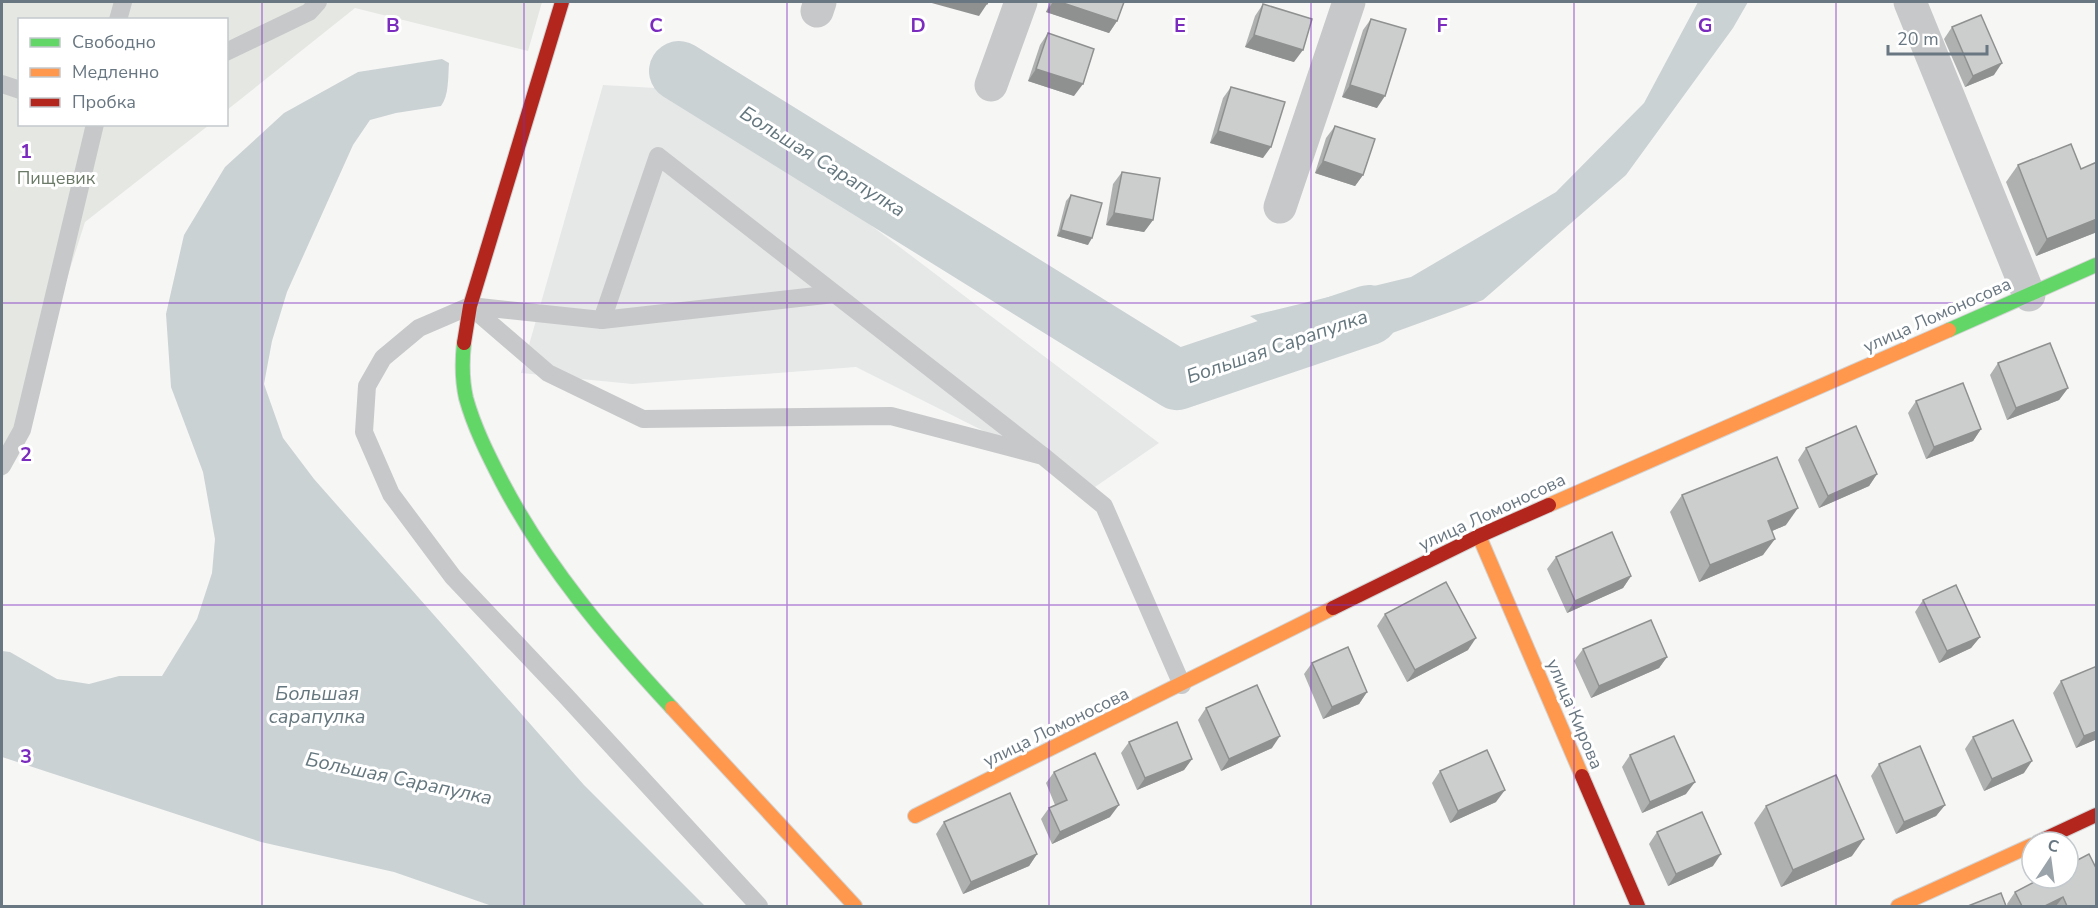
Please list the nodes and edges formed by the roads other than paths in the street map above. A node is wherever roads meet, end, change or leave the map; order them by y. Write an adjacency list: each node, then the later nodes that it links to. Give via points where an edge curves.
1 (123, 2): 7 (lane)
2 (318, 2): 8 (lane, via 309,12)
3 (562, 2): 17 (street)
4 (1021, 2): 10 (street)
5 (1349, 2): 13 (street)
6 (1910, 2): 16 (street)
7 (119, 18)
8 (228, 51)
9 (2, 84): 11 (lane)
10 (991, 85)
11 (18, 89)
12 (95, 126): 20 (lane, via 22,430)
13 (1280, 207)
14 (2097, 265): 16 (street, улица Ломоносова)
15 (834, 294): 18 (lane); 18 (lane, via 658,156); 19 (lane)
16 (2029, 295): 21 (street, улица Ломоносова)
17 (470, 306): 18 (lane); 19 (lane, via 548,373 643,419 891,416); 27 (lane, via 419,328 383,358 367,386 364,432 391,494 453,577); 28 (street, via 463,349 466,395 483,444 543,551 621,653)
18 (602, 320)
19 (1043, 456): 22 (lane, via 1104,506)
20 (2, 466)
21 (1479, 536): 22 (street, улица Ломоносова); 29 (street, улица Кирова)
22 (1182, 685): 24 (street, улица Ломоносова)
23 (2097, 815): 25 (street)
24 (915, 816)
25 (2064, 830)
26 (2020, 850): 30 (street)
27 (759, 906)
28 (855, 906)
29 (1638, 906)
30 (1898, 906)

